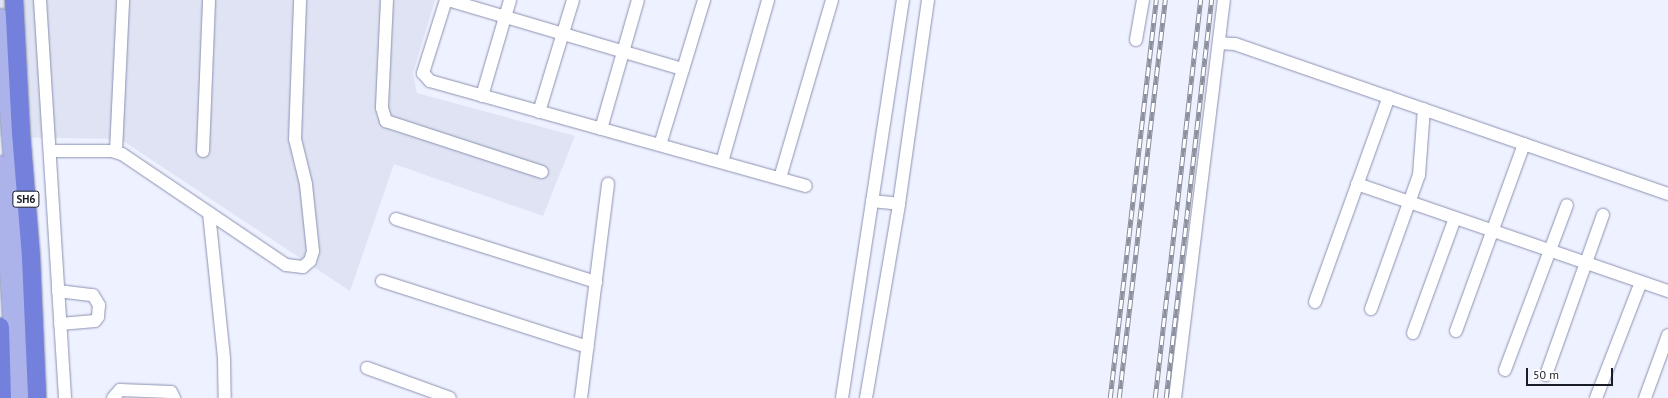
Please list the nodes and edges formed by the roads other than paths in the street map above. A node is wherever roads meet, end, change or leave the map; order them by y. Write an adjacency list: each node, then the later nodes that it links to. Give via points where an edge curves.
1 (14, 0): 73 (highway, SH6, via 20,133 31,258)
2 (40, 0): 32 (street)
3 (123, 0): 34 (street)
4 (209, 0): 33 (street)
5 (300, 0): 47 (street, via 295,128 306,184 313,251 310,261 298,268 286,265)
6 (387, 0): 37 (street, via 382,108 386,121)
7 (447, 0): 19 (street); 25 (street, via 423,73 430,81)
8 (510, 0): 19 (street)
9 (573, 0): 20 (street)
10 (638, 0): 23 (street)
11 (704, 0): 24 (street)
12 (768, 0): 35 (street)
13 (832, 0): 38 (street)
14 (903, 0): 43 (street)
15 (928, 0): 45 (street)
16 (1143, 0): 21 (street)
17 (1224, 0): 22 (street)
18 (0, 16): 72 (main road)
19 (505, 16): 20 (street); 25 (street)
20 (563, 33): 23 (street); 28 (street)
21 (1136, 40)
22 (1218, 42): 26 (street, via 1235,44); 82 (street)
23 (623, 51): 24 (street); 29 (street)
24 (683, 68): 31 (street)
25 (482, 96): 28 (street)
26 (1389, 97): 27 (street); 40 (street)
27 (1424, 109): 30 (street); 44 (street, via 1419,175)
28 (539, 112): 29 (street)
29 (601, 129): 31 (street)
30 (1524, 144): 42 (street); 51 (street)
31 (660, 145): 35 (street)
32 (50, 151): 34 (street); 57 (street)
33 (203, 151)
34 (116, 152): 47 (street)
35 (722, 162): 38 (street)
36 (0, 163): 71 (main road)
37 (542, 172)
38 (780, 178): 41 (street)
39 (608, 184): 55 (street)
40 (1357, 184): 44 (street); 59 (street)
41 (806, 186)
42 (1668, 194)
43 (872, 201): 45 (street); 80 (street)
44 (1410, 202): 49 (street); 60 (street)
45 (899, 204): 81 (street)
46 (1567, 205): 52 (street)
47 (209, 213): 77 (street, via 224,359)
48 (1604, 215): 53 (street)
49 (1455, 218): 51 (street); 64 (street)
50 (396, 219): 55 (street)
51 (1494, 231): 52 (street); 63 (street)
52 (1549, 250): 53 (street); 68 (street)
53 (1588, 263): 56 (street); 69 (street)
54 (382, 281): 66 (street)
55 (596, 282): 66 (street)
56 (1641, 282): 58 (street); 83 (street)
57 (58, 291): 61 (street); 61 (street, via 93,295 99,305 98,317 95,320)
58 (1668, 291)
59 (1315, 302)
60 (1371, 309)
61 (60, 324): 74 (street)
62 (0, 327): 70 (highway)
63 (1456, 331)
64 (1413, 334)
65 (1668, 335): 84 (street)
66 (588, 347): 79 (street)
67 (367, 368): 78 (street)
68 (1505, 370)
69 (1546, 375)
70 (2, 398)
71 (15, 398)
72 (26, 398)
73 (37, 398)
74 (65, 398)
75 (113, 398): 76 (street, via 120,390 171,392)
76 (174, 398)
77 (225, 398)
78 (450, 398)
79 (582, 398)
80 (842, 398)
81 (866, 398)
82 (1174, 398)
83 (1596, 398)
84 (1644, 398)

